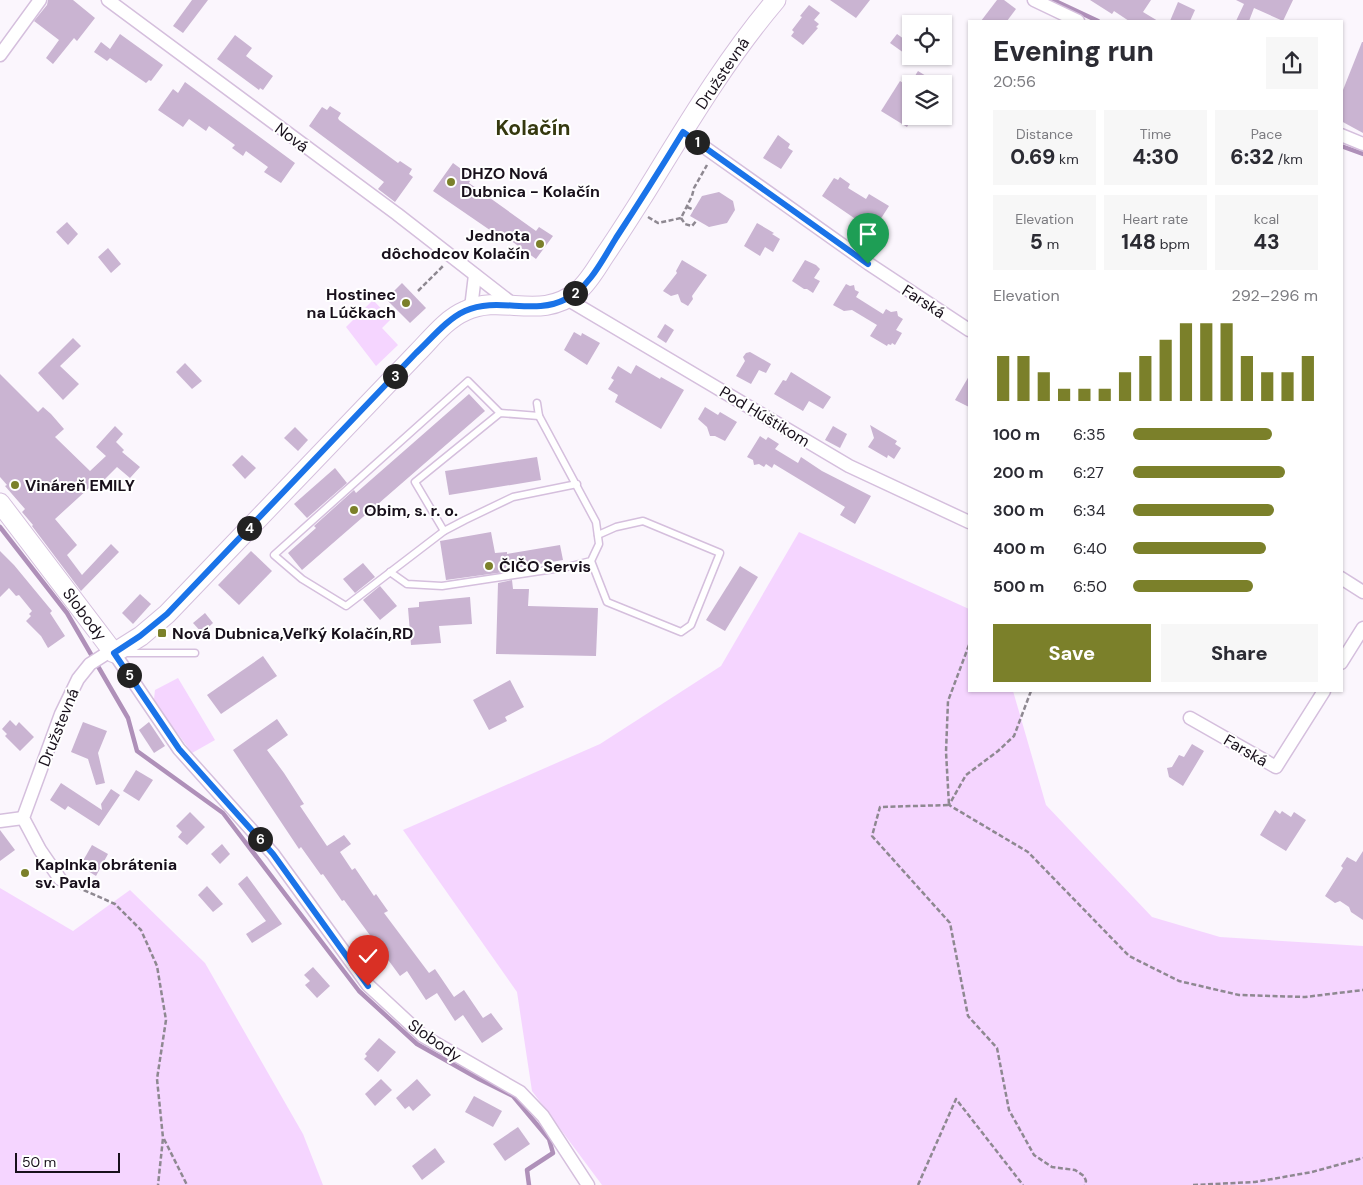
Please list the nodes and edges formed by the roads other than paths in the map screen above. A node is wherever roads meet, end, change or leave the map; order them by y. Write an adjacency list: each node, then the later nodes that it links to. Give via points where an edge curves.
1 (40, 0): 6 (street)
2 (108, 0): 10 (street, Nová)
3 (776, 0): 7 (street, Družstevná, via 756,23)
4 (1034, 0): 5 (street)
5 (1076, 20)
6 (0, 56)
7 (683, 132): 11 (street, Družstevná, via 590,277); 14 (street, Farská, via 868,264)
8 (1343, 136): 9 (street)
9 (1363, 144)
10 (475, 275): 12 (street, Nová); 13 (street)
11 (567, 299): 12 (street, Družstevná, via 552,305); 20 (street, Pod Húštikom, via 849,466)
12 (515, 306): 13 (street, Družstevná)
13 (471, 308): 29 (street, Družstevná, via 456,316 416,353 167,614 140,636)
14 (968, 329)
15 (537, 403): 17 (lane)
16 (500, 413): 17 (lane); 21 (lane, via 415,482); 24 (lane, via 468,381 274,555 302,579 346,606)
17 (539, 416): 18 (lane)
18 (576, 484): 21 (lane, via 513,497); 22 (lane, via 596,522)
19 (0, 503): 29 (street, Slobody)
20 (968, 522)
21 (444, 531): 24 (lane)
22 (598, 535): 23 (lane, via 599,544); 23 (lane, via 643,521 720,552 691,625 681,632 607,602)
23 (592, 561): 24 (lane, via 442,586 407,584)
24 (390, 572)
25 (1343, 579): 26 (street)
26 (1363, 592)
27 (1363, 628): 30 (street)
28 (195, 653): 29 (lane)
29 (104, 656): 33 (street, Družstevná, via 78,679 61,714); 36 (street, Slobody, via 179,749 273,854 368,986 424,1036 520,1092 544,1116)
30 (1343, 660)
31 (1323, 692): 32 (street, Farská, via 1276,768)
32 (1190, 718)
33 (22, 818): 34 (street); 35 (street)
34 (0, 821)
35 (60, 879)
36 (588, 1185)

